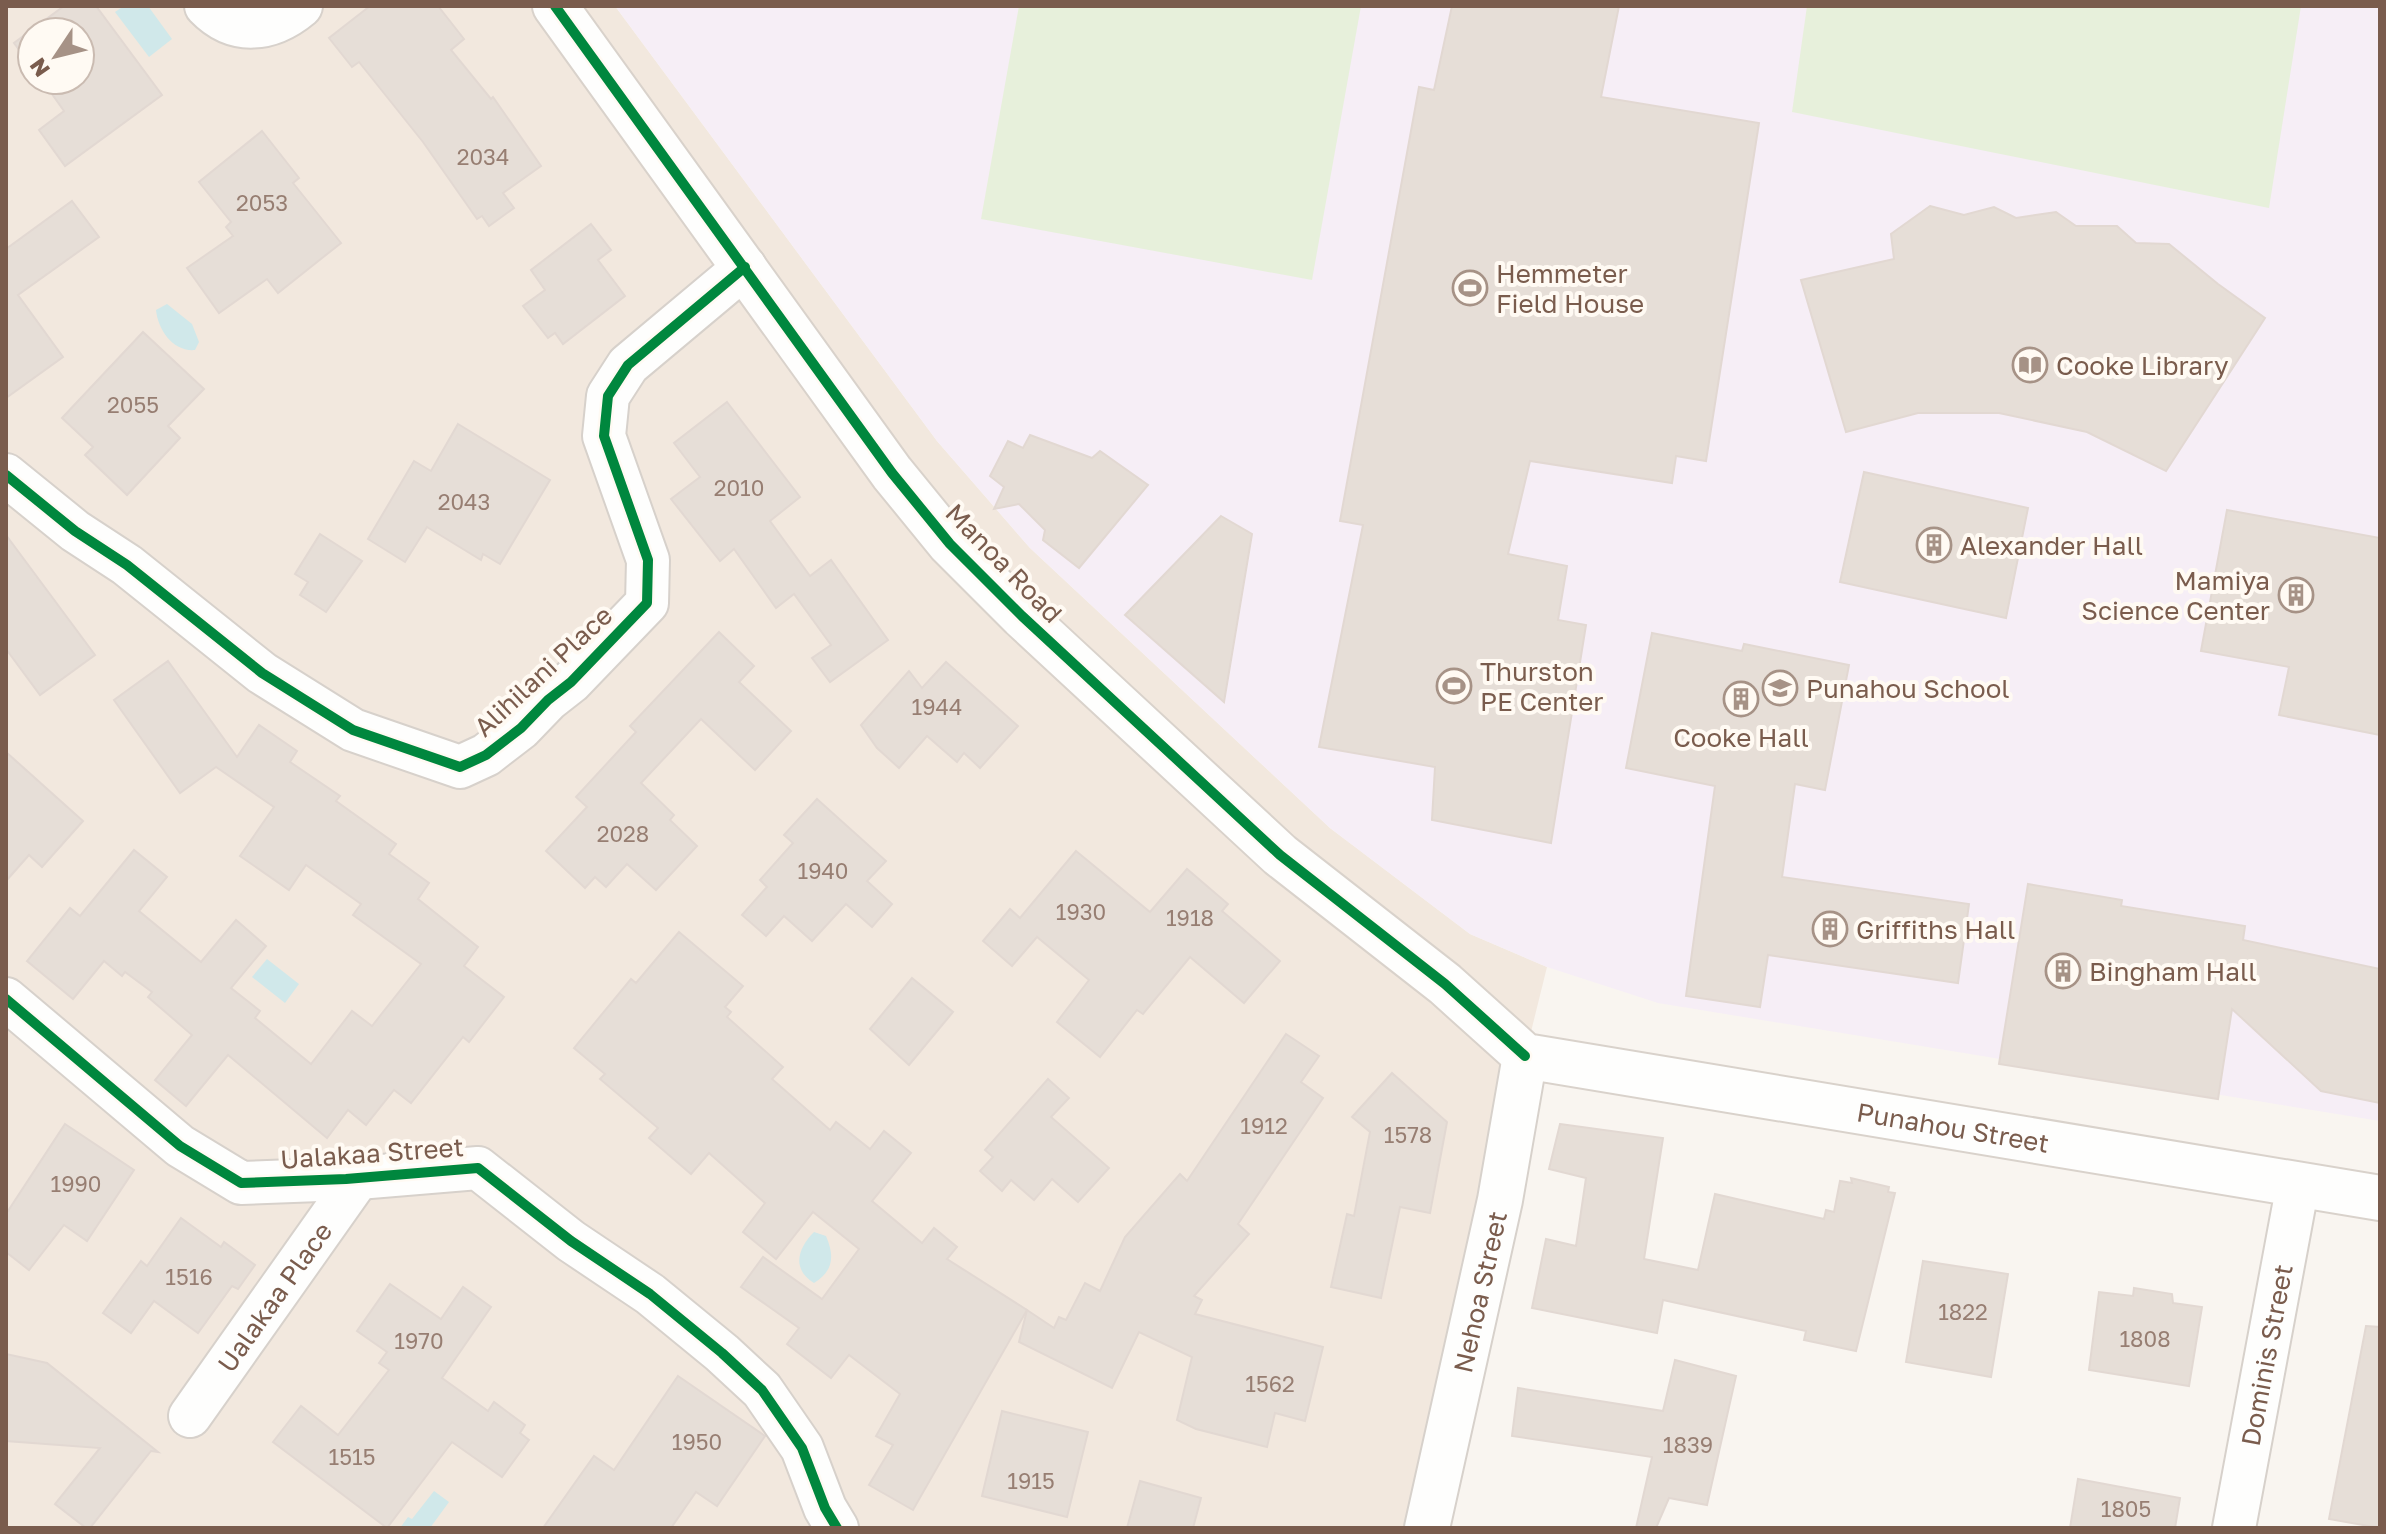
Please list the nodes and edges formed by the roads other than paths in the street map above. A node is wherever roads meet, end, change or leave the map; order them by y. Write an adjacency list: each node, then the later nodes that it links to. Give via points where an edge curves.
1 (206, 6): 2 (street, via 215,16 252,27 270,25)
2 (301, 6)
3 (555, 6): 4 (main road, Manoa Road)
4 (745, 267): 5 (street, Alihilani Place, via 628,365 608,396 604,436 648,560 647,603 521,728 460,767 353,730 262,673); 7 (main road, Manoa Road, via 892,473 1022,616 1280,855 1445,984)
5 (6, 475)
6 (6, 999): 8 (street, Ualakaa Street, via 180,1146 241,1183)
7 (1525, 1056): 9 (main road, Punahou Street); 13 (main road, Nehoa Street, via 1500,1200)
8 (359, 1177): 11 (street, Ualakaa Place); 12 (street, Ualakaa Street, via 478,1168 650,1294 762,1390 802,1448)
9 (2298, 1184): 10 (main road, Punahou Street); 14 (street, Dominis Street)
10 (2380, 1198)
11 (190, 1416)
12 (837, 1528)
13 (1427, 1528)
14 (2234, 1528)

